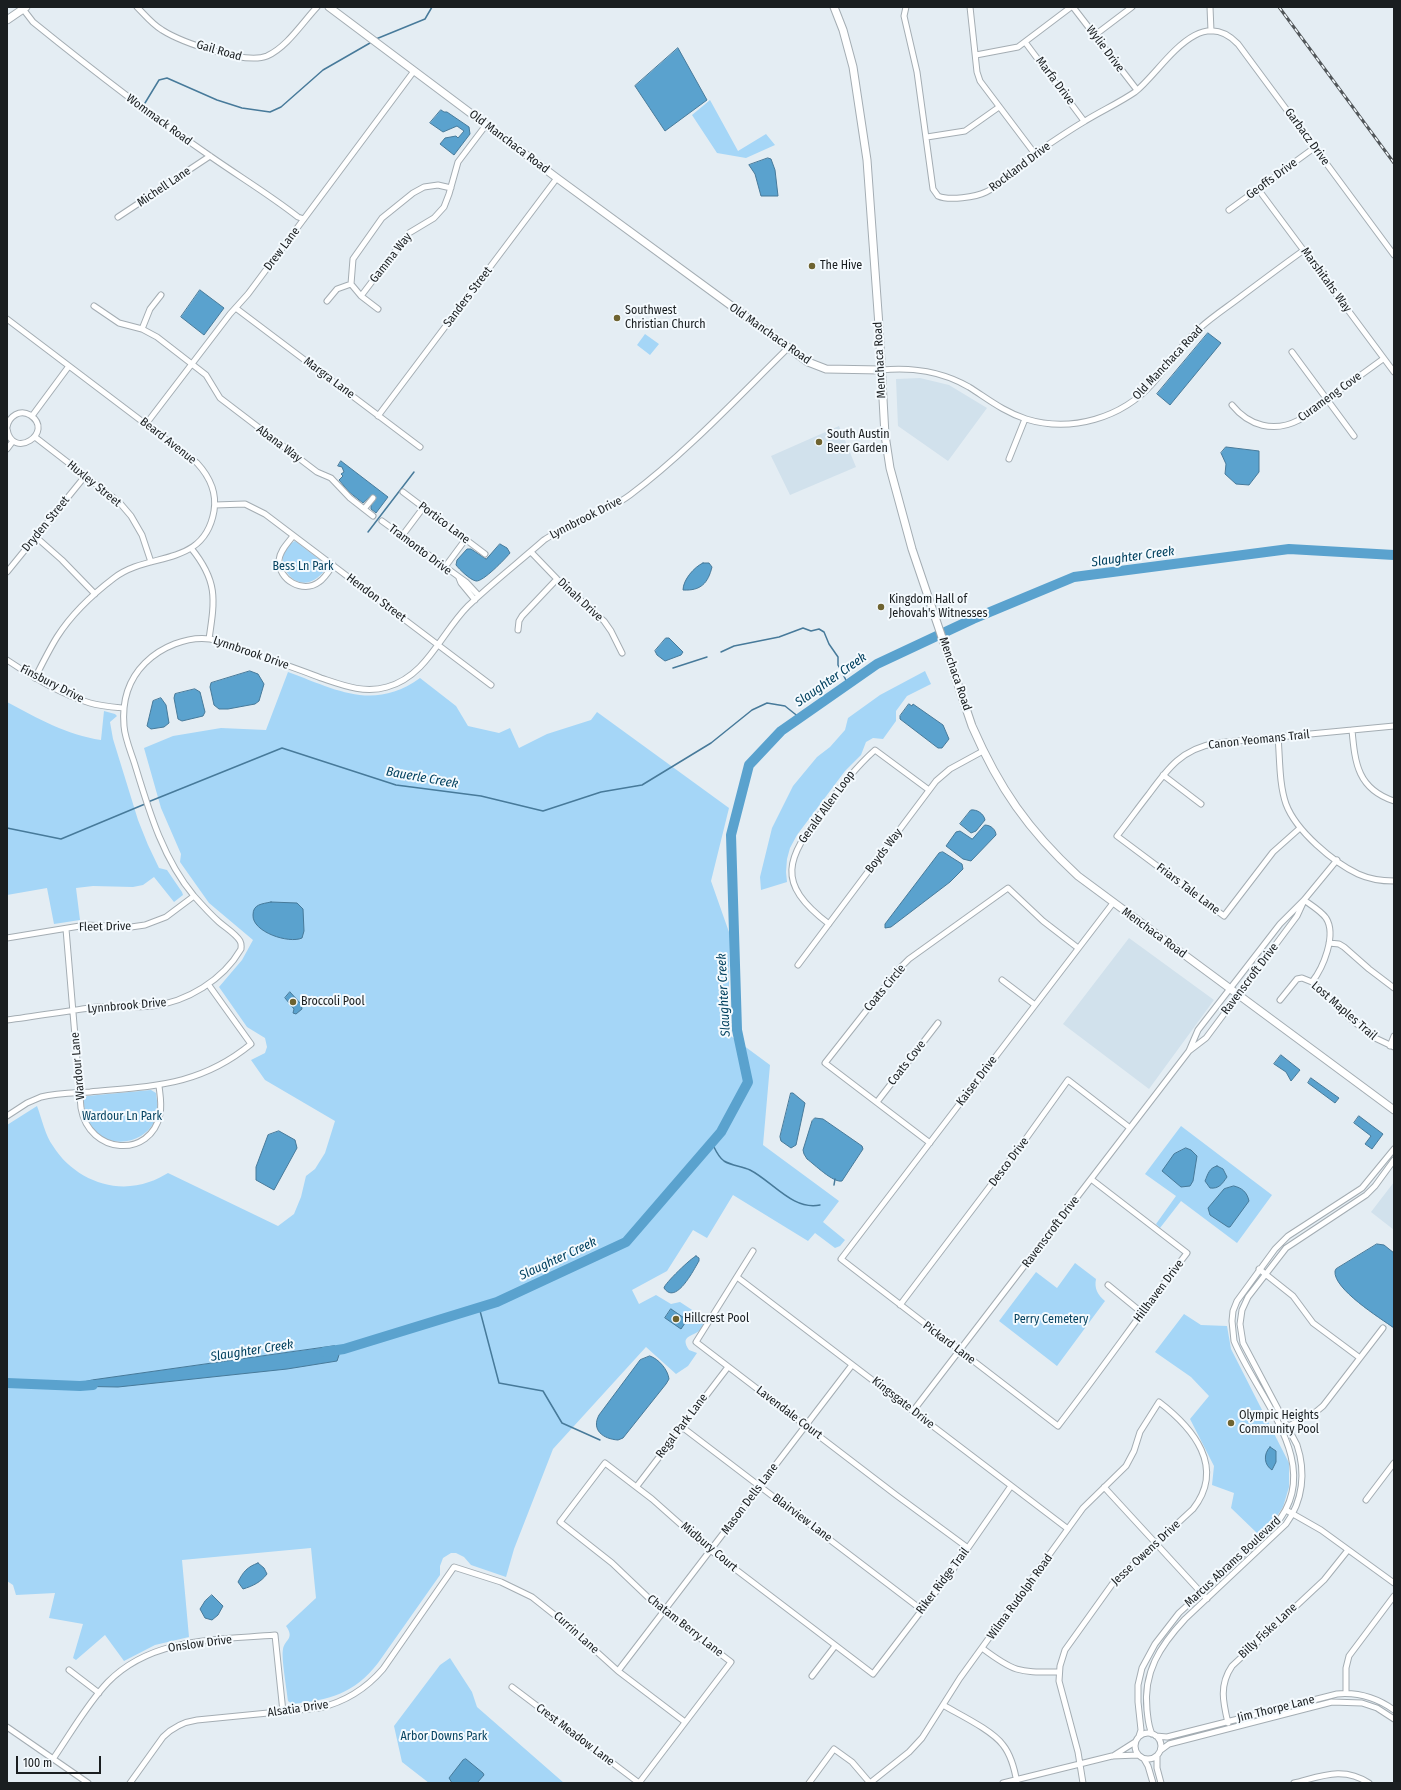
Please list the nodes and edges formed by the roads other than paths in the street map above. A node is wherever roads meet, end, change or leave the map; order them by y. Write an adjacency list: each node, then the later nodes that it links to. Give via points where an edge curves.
1 (137, 7): 2 (street, Gail Road, via 154,24 170,34 228,55 252,59 267,56 279,48)
2 (317, 7)
3 (329, 7): 16 (main road, Old Manchaca Road)
4 (834, 7): 47 (main road, Menchaca Road, via 843,30 856,82 867,160)
5 (906, 7): 21 (street, Rockland Drive, via 904,16 914,55)
6 (970, 7): 15 (street)
7 (1072, 7): 13 (street, Wylie Drive); 14 (street)
8 (1132, 7): 13 (street)
9 (1210, 7): 12 (street)
10 (24, 8): 11 (main road); 24 (street, Wommack Road, via 33,22)
11 (7, 20)
12 (1211, 31): 17 (street, Rockland Drive, via 1195,35 1174,50); 22 (street, Garbacz Drive, via 1227,35 1238,44)
13 (1095, 35): 17 (street, Wylie Drive)
14 (1025, 42): 15 (street, via 1014,48); 19 (street, Marfa Drive)
15 (976, 55): 18 (street, via 980,81)
16 (414, 71): 20 (main road, Old Manchaca Road); 30 (street, Drew Lane)
17 (1136, 90): 19 (street, Rockland Drive)
18 (999, 106): 21 (street, via 965,131); 23 (street)
19 (1084, 122): 23 (street, Rockland Drive)
20 (486, 125): 25 (main road, Old Manchaca Road); 26 (street, Gamma Way, via 458,162)
21 (927, 137): 23 (street, Rockland Drive, via 934,189 941,198 968,197 987,192)
22 (1314, 148): 27 (street, Geoffs Drive); 32 (street, Garbacz Drive)
23 (1035, 154)
24 (210, 156): 29 (street, Michell Lane); 30 (street, Wommack Road)
25 (557, 178): 42 (main road, Old Manchaca Road); 52 (street, Sanders Street)
26 (451, 188): 33 (street, via 438,185 424,187 382,218 353,259); 35 (street, Gamma Way, via 444,207 430,221 409,233)
27 (1258, 189): 28 (street, Geoffs Drive); 31 (street, Marshitahs Way)
28 (1229, 210)
29 (118, 217)
30 (304, 219): 38 (street, Drew Lane)
31 (1304, 250): 44 (street, Marshitahs Way); 54 (street, Old Manchaca Road, via 1199,329 1154,383 1127,406 1101,418 1078,424 1050,424)
32 (1394, 255)
33 (351, 284): 35 (street); 36 (street, via 337,289)
34 (161, 295): 41 (street, via 150,309)
35 (361, 296): 39 (street)
36 (327, 301)
37 (94, 306): 41 (street, Abana Way, via 119,323)
38 (237, 309): 45 (street, Drew Lane, via 230,314); 52 (street, Margra Lane)
39 (378, 309)
40 (7, 319): 46 (street, Beard Avenue)
41 (142, 329): 45 (street, Abana Way, via 157,337)
42 (788, 348): 47 (main road, Old Manchaca Road, via 808,362 826,369); 76 (street, Lynnbrook Drive, via 691,442 629,495 606,511 550,536)
43 (1292, 352): 49 (street)
44 (1383, 359): 48 (street, Marshitahs Way); 49 (street, Curameng Cove)
45 (192, 364): 55 (street, Drew Lane); 68 (street, Abana Way, via 208,377 220,398 317,472 331,478)
46 (69, 366): 51 (street); 55 (street, Beard Avenue)
47 (882, 370): 54 (street, Old Manchaca Road, via 925,370 951,378 1000,408); 98 (main road, Menchaca Road, via 885,435 890,468 912,549 972,726)
48 (1394, 372)
49 (1328, 400): 50 (street, Curameng Cove, via 1299,420 1275,427 1247,420); 57 (street)
50 (1232, 405)
51 (32, 416): 53 (street, via 18,413); 58 (street, via 38,428)
52 (378, 416): 60 (street, Margra Lane)
53 (8, 418): 56 (street)
54 (1025, 419): 62 (street)
55 (146, 424): 66 (street, Beard Avenue, via 202,468 212,489)
56 (7, 428): 59 (street)
57 (1354, 436)
58 (35, 437): 59 (street, via 22,444); 63 (street, Huxley Street)
59 (13, 441): 61 (street)
60 (420, 447)
61 (7, 449)
62 (1009, 459)
63 (86, 475): 73 (street, Dryden Street); 78 (street, Huxley Street, via 128,513 142,535)
64 (403, 492): 67 (street, Portico Lane)
65 (373, 498): 68 (street)
66 (215, 505): 71 (street, Hendon Street, via 238,504 254,508); 75 (street, Beard Avenue, via 207,530)
67 (423, 508): 72 (street); 74 (street, Portico Lane)
68 (364, 509): 69 (street, Abana Way)
69 (373, 516)
70 (382, 521): 72 (street, Tramonto Drive)
71 (293, 536): 79 (street, Hendon Street); 79 (street, via 279,560 281,571 291,582 302,586 314,585)
72 (402, 536): 80 (street, Tramonto Drive)
73 (36, 537): 81 (street, Dryden Street); 84 (street)
74 (465, 540): 77 (street, Portico Lane); 80 (street)
75 (191, 548): 78 (street, Beard Avenue, via 172,557); 88 (street, via 205,566 212,586)
76 (531, 552): 83 (street, Dinah Drive); 85 (street, Lynnbrook Drive)
77 (485, 554)
78 (151, 562): 84 (street, Beard Avenue, via 120,573)
79 (333, 565): 89 (street, Hendon Street)
80 (445, 567): 82 (street, Tramonto Drive)
81 (7, 572)
82 (458, 578): 85 (street, Tramonto Drive, via 470,585); 86 (street, Tramonto Drive)
83 (557, 579): 87 (street, via 522,616); 90 (street, Dinah Drive, via 604,621)
84 (95, 594): 92 (street, Beard Avenue, via 63,628)
85 (479, 596): 86 (street, Lynnbrook Drive)
86 (475, 600): 89 (street, Lynnbrook Drive, via 464,610)
87 (518, 630)
88 (209, 639): 89 (street, Lynnbrook Drive, via 344,686 366,690 386,688 403,681 424,664); 94 (street, Lynnbrook Drive, via 179,642 149,659 128,688)
89 (438, 645): 93 (street, Hendon Street)
90 (622, 653)
91 (7, 660): 92 (street, Finsbury Drive)
92 (35, 678): 94 (street, Finsbury Drive, via 84,701)
93 (491, 685)
94 (124, 708): 107 (street, Lynnbrook Drive, via 125,733 160,839)
95 (1394, 726): 96 (street, Canon Yeomans Trail)
96 (1352, 730): 97 (street, Canon Yeomans Trail); 101 (street, via 1354,756 1361,775 1380,796)
97 (1278, 737): 99 (street, Canon Yeomans Trail, via 1200,747 1179,758); 103 (street, via 1284,796 1289,812)
98 (983, 751): 100 (street, Boyds Way, via 945,772); 109 (main road, Menchaca Road, via 1000,784 1041,841 1078,876)
99 (1163, 775): 102 (street); 104 (street, Canon Yeomans Trail)
100 (929, 790): 110 (street, Boyds Way); 110 (street, Gerald Allen Loop, via 875,750 853,772 804,836 794,855 793,882 802,901)
101 (1394, 801)
102 (1202, 804)
103 (1300, 828): 104 (street, Friars Tale Lane, via 1273,852 1224,916); 105 (street)
104 (1117, 836)
105 (1337, 860): 106 (street, via 1364,876); 108 (street, Ravenscroft Drive)
106 (1394, 881)
107 (194, 896): 111 (street, Fleet Drive, via 166,917 145,925 93,925); 118 (street, Lynnbrook Drive, via 238,938 241,945 228,967)
108 (1304, 900): 113 (street, via 1326,918); 119 (street, Ravenscroft Drive, via 1280,924); 121 (street, Ravenscroft Drive, via 1297,916)
109 (1113, 903): 114 (street, Kaiser Drive); 119 (main road, Menchaca Road)
110 (829, 924): 115 (street, Boyds Way)
111 (66, 929): 112 (street, Fleet Drive); 124 (street, Wardour Lane)
112 (7, 938)
113 (1329, 943): 117 (street, via 1325,961); 120 (street, via 1344,947)
114 (1078, 948): 123 (street, Kaiser Drive); 132 (street, Coats Circle, via 1008,888 909,959 891,978 825,1063)
115 (798, 965)
116 (1002, 980): 123 (street)
117 (1312, 982): 122 (street, Lost Maples Trail, via 1297,979); 128 (street, Lost Maples Trail, via 1354,1022 1373,1037)
118 (208, 984): 124 (street, Lynnbrook Drive, via 188,996 163,1004); 130 (street, via 251,1044 230,1060 209,1071)
119 (1230, 988): 121 (main road, Menchaca Road); 129 (street, Ravenscroft Drive, via 1198,1030)
120 (1394, 988)
121 (1239, 995): 129 (street, Ravenscroft Drive, via 1206,1038); 133 (main road, Menchaca Road)
122 (1280, 1000)
123 (1035, 1005): 136 (street, Kaiser Drive)
124 (73, 1011): 125 (street, Lynnbrook Drive); 131 (street, Wardour Lane)
125 (7, 1020)
126 (938, 1023): 132 (street, Coats Cove)
127 (1394, 1036): 128 (street)
128 (1392, 1046)
129 (1189, 1051): 135 (street, Ravenscroft Drive)
130 (159, 1086): 131 (street); 131 (street, Wardour Lane, via 161,1110 156,1126 139,1142 123,1146 110,1145 88,1128 82,1115)
131 (80, 1092): 134 (street, via 41,1097)
132 (877, 1102): 136 (street, Coats Circle)
133 (1394, 1110)
134 (7, 1116)
135 (1130, 1128): 139 (street, Ravenscroft Drive); 146 (street, Desco Drive, via 1068,1080)
136 (930, 1143): 141 (street, Kaiser Drive)
137 (1394, 1149): 142 (street, Marcus Abrams Boulevard, via 1362,1188 1288,1236)
138 (1394, 1160): 143 (street, Marcus Abrams Boulevard, via 1366,1195 1290,1245)
139 (1091, 1179): 147 (street, Hillhaven Drive, via 1187,1253); 149 (street, Ravenscroft Drive)
140 (753, 1252): 144 (street, Lavendale Court)
141 (841, 1259): 146 (street, Pickard Lane)
142 (1259, 1269): 143 (street); 159 (street, Marcus Abrams Boulevard, via 1237,1301 1233,1311 1232,1332 1237,1347)
143 (1265, 1274): 150 (street, via 1293,1296 1313,1323); 157 (street, Marcus Abrams Boulevard, via 1244,1303 1240,1333)
144 (737, 1277): 151 (street, Kingsgate Drive); 152 (street, Lavendale Court, via 696,1342)
145 (1108, 1286): 147 (street)
146 (900, 1305): 149 (street, Pickard Lane)
147 (1141, 1312): 156 (street, Hillhaven Drive, via 1116,1351)
148 (1383, 1328): 150 (street)
149 (960, 1351): 154 (street, Ravenscroft Drive); 156 (street, Pickard Lane)
150 (1360, 1358): 157 (street, via 1323,1406)
151 (852, 1364): 154 (street, Kingsgate Drive); 155 (street, Mason Dells Lane)
152 (728, 1366): 155 (street, Lavendale Court); 158 (street, Regal Park Lane)
153 (1159, 1402): 164 (street, Wilma Rudolph Road, via 1140,1432 1131,1458); 170 (street, Jesse Owens Drive, via 1178,1417 1191,1433 1204,1456 1207,1477 1202,1496 1193,1509)
154 (913, 1411): 163 (street, Kingsgate Drive)
155 (805, 1426): 162 (street, Mason Dells Lane); 171 (street, Lavendale Court)
156 (1058, 1426)
157 (1287, 1426): 159 (street); 167 (street, Marcus Abrams Boulevard, via 1297,1445 1301,1462 1301,1487)
158 (682, 1427): 161 (street, Regal Park Lane); 162 (street, Blairview Lane)
159 (1281, 1430): 166 (street, Marcus Abrams Boulevard, via 1290,1449 1294,1467 1292,1495)
160 (1394, 1463): 165 (street)
161 (637, 1486): 168 (street, Midbury Court, via 605,1463); 172 (street, Midbury Court)
162 (760, 1486): 172 (street, Mason Dells Lane); 179 (street, Blairview Lane)
163 (1011, 1486): 169 (street, Kingsgate Drive); 171 (street, Riker Ridge Trail)
164 (1104, 1487): 169 (street, Wilma Rudolph Road); 170 (street)
165 (1366, 1500)
166 (1286, 1510): 167 (street); 176 (street, Marcus Abrams Boulevard, via 1275,1525)
167 (1293, 1514): 173 (street, via 1322,1530); 178 (street, Marcus Abrams Boulevard, via 1280,1530)
168 (560, 1522): 180 (street, Chatam Berry Lane, via 612,1563)
169 (1068, 1529): 182 (street, Wilma Rudolph Road)
170 (1156, 1543): 176 (street); 185 (street, Jesse Owens Drive, via 1121,1575 1097,1603 1065,1650)
171 (968, 1548): 179 (street, Riker Ridge Trail)
172 (710, 1550): 180 (street, Mason Dells Lane); 181 (street, Midbury Court)
173 (1348, 1550): 175 (street); 196 (street, Billy Fiske Lane, via 1324,1580 1232,1666 1225,1678 1222,1694)
174 (454, 1567): 184 (street, Currin Lane, via 501,1582 532,1597); 193 (street, Alsatia Drive, via 379,1674 364,1688 331,1705)
175 (1394, 1583)
176 (1202, 1593): 178 (street); 201 (street, Marcus Abrams Boulevard, via 1170,1623 1142,1668 1137,1696 1141,1730)
177 (1394, 1596): 190 (street, via 1349,1656 1346,1668)
178 (1207, 1598): 200 (street, Marcus Abrams Boulevard, via 1177,1627 1150,1669 1145,1697 1148,1725)
179 (922, 1610): 186 (street, Riker Ridge Trail)
180 (664, 1611): 184 (street, Mason Dells Lane); 197 (street, Chatam Berry Lane, via 731,1662)
181 (835, 1646): 186 (street, Midbury Court); 187 (street)
182 (982, 1648): 185 (street, via 1006,1666 1017,1670); 191 (street, Wilma Rudolph Road)
183 (69, 1670): 189 (street)
184 (618, 1671): 197 (street, Currin Lane)
185 (1059, 1672): 209 (street, Jesse Owens Drive)
186 (873, 1674)
187 (812, 1676)
188 (512, 1687): 213 (street, Crest Meadow Lane)
189 (99, 1693): 193 (street, Onslow Drive, via 127,1666 164,1648 275,1635); 207 (street, Onslow Drive)
190 (1346, 1693): 192 (street, Jim Thorpe Lane, via 1372,1698); 196 (street, Jim Thorpe Lane, via 1324,1696)
191 (943, 1705): 210 (street, via 990,1733 1003,1744); 215 (street, Wilma Rudolph Road, via 916,1745)
192 (1394, 1708): 194 (street)
193 (283, 1712): 212 (street, Alsatia Drive, via 196,1720 174,1727 163,1737)
194 (1388, 1714): 195 (street, Jim Thorpe Lane); 199 (street, Jim Thorpe Lane, via 1362,1703 1332,1702)
195 (1394, 1719)
196 (1228, 1721): 199 (street, Billy Fiske Lane); 200 (street, Jim Thorpe Lane, via 1167,1737)
197 (685, 1722): 213 (street, Chatam Berry Lane)
198 (7, 1726): 207 (street)
199 (1230, 1728): 203 (street, Jim Thorpe Lane, via 1169,1744)
200 (1154, 1735): 201 (street, via 1145,1733); 203 (street, via 1160,1741)
201 (1139, 1736): 202 (street)
202 (1135, 1742): 204 (street); 205 (street)
203 (1161, 1750): 206 (street)
204 (1138, 1755): 205 (street); 208 (street)
205 (1112, 1756): 209 (street)
206 (1157, 1756): 208 (street, via 1151,1760); 219 (street)
207 (53, 1759): 211 (street)
208 (1144, 1759): 218 (street)
209 (1080, 1764): 210 (street); 217 (street, Jesse Owens Drive)
210 (1017, 1781): 216 (street)
211 (88, 1783)
212 (130, 1783)
213 (639, 1783)
214 (809, 1783): 215 (street, via 834,1749 852,1762)
215 (870, 1783)
216 (1003, 1783)
217 (1083, 1783)
218 (1153, 1783)
219 (1161, 1783)
220 (1294, 1783): 221 (street, via 1341,1772)
221 (1369, 1783)

